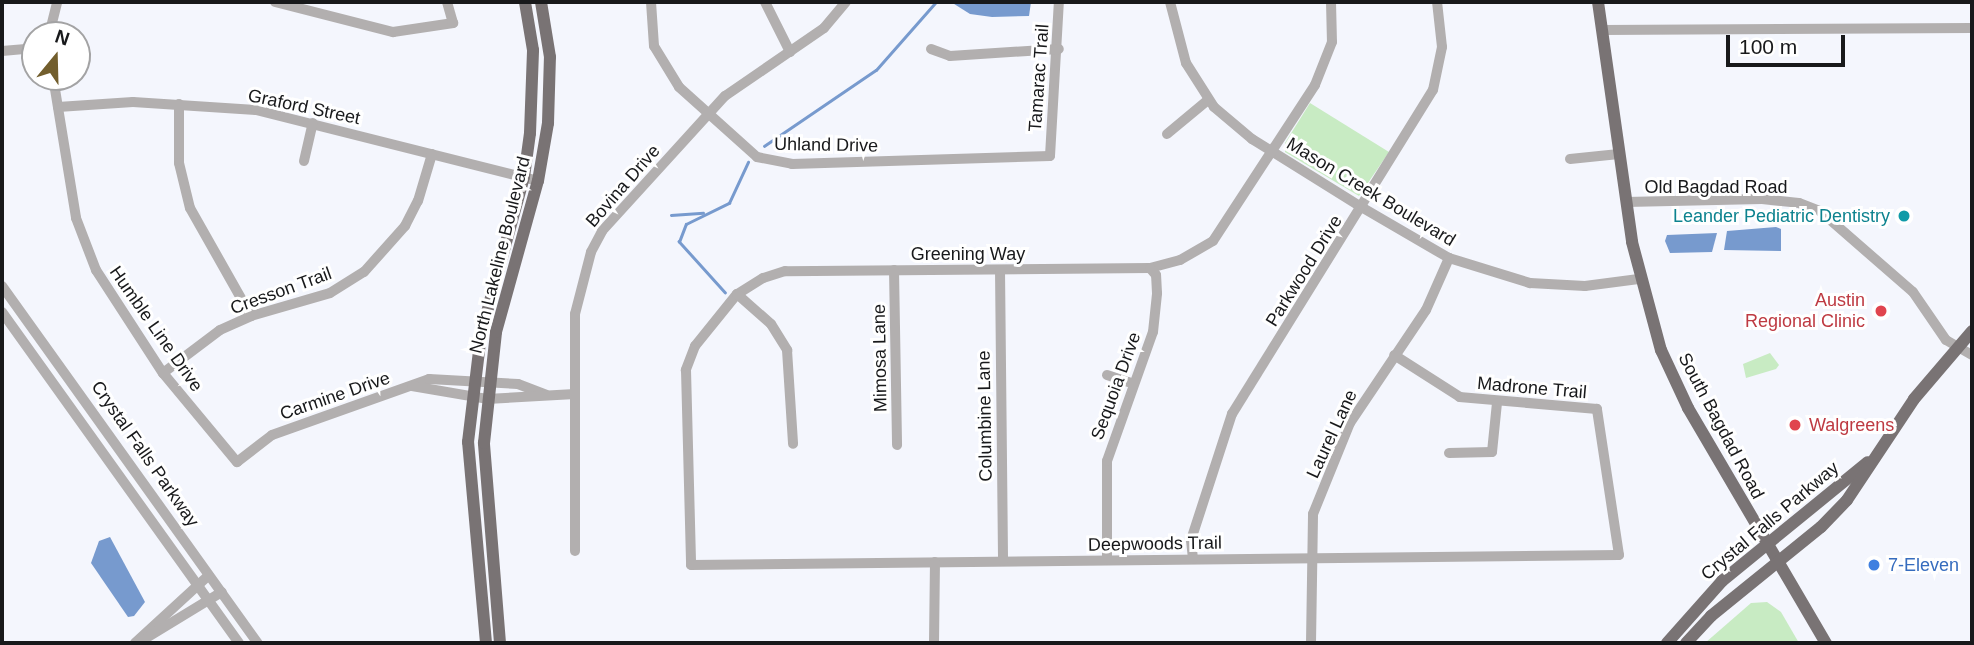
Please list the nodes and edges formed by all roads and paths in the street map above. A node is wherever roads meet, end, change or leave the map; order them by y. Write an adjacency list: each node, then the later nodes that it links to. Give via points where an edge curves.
1 (57, 2): 14 (street)
2 (282, 2): 3 (street, via 393,32 453,23)
3 (447, 2)
4 (525, 2): 35 (main road, North Lakeline Boulevard, via 534,90)
5 (541, 2): 36 (main road, North Lakeline Boulevard, via 550,57 548,123)
6 (651, 2): 26 (street, Uhland Drive, via 654,46 666,69)
7 (765, 2): 21 (street)
8 (846, 2): 21 (street, Bovina Drive, via 824,28)
9 (1059, 2): 19 (street, Tamarac Trail)
10 (1170, 2): 23 (street, Mason Creek Boulevard, via 1181,51)
11 (1331, 2): 29 (street, Greening Way, via 1333,31 1325,65)
12 (1437, 2): 38 (street, Parkwood Drive, via 1442,47 1438,76)
13 (1598, 2): 16 (main road, South Bagdad Road)
14 (52, 21)
15 (1972, 28): 16 (street)
16 (1602, 30): 30 (main road, South Bagdad Road)
17 (21, 49): 20 (street)
18 (931, 49): 19 (street, via 950,56)
19 (1059, 49): 32 (street, Tamarac Trail)
20 (2, 51)
21 (790, 52): 26 (street, Bovina Drive, via 744,82)
22 (55, 91): 25 (street, Humble Line Drive)
23 (1208, 100): 28 (street); 29 (street, Mason Creek Boulevard, via 1232,125)
24 (179, 104): 25 (street, Graford Street, via 89,102); 27 (street, Graford Street, via 256,110); 47 (street, via 179,163 190,208)
25 (58, 107): 52 (street, Humble Line Drive, via 76,218 85,243 96,270)
26 (708, 114): 32 (street, Uhland Drive, via 743,147 771,162); 58 (street, Bovina Drive, via 602,231 591,252 575,314)
27 (313, 123): 31 (street, Graford Street); 34 (street)
28 (1167, 134)
29 (1273, 153): 38 (street, Mason Creek Boulevard); 40 (street, Greening Way, via 1213,241 1180,261)
30 (1619, 153): 33 (street); 37 (main road, South Bagdad Road)
31 (432, 154): 35 (street, Graford Street); 47 (street, Cresson Trail, via 405,226 364,272 330,293)
32 (1050, 156)
33 (1570, 159)
34 (304, 161)
35 (524, 177): 36 (street, Graford Street); 54 (main road, North Lakeline Boulevard, via 494,277)
36 (538, 181): 55 (main road, North Lakeline Boulevard, via 496,332)
37 (1626, 202): 43 (main road, South Bagdad Road); 49 (street, Old Bagdad Road, via 1762,199 1820,211 1913,292 1946,340)
38 (1363, 208): 39 (street, Mason Creek Boulevard); 72 (street, Parkwood Drive, via 1232,414 1191,540)
39 (1449, 258): 43 (street, Mason Creek Boulevard, via 1530,283 1585,286); 50 (street, Laurel Lane, via 1426,310)
40 (1150, 268): 42 (street, Greening Way); 56 (street, Sequoia Drive, via 1157,279 1156,319)
41 (894, 270): 42 (street, Greening Way); 45 (street, Greening Way, via 785,271 762,278); 64 (street, Mimosa Lane)
42 (1000, 270): 74 (street, Columbine Lane)
43 (1639, 279): 68 (main road, South Bagdad Road, via 1674,379)
44 (2, 286): 78 (street, Crystal Falls Parkway)
45 (737, 294): 63 (street, via 771,324 787,349); 77 (street, Greening Way, via 695,346 686,370)
46 (2, 312): 79 (street, Crystal Falls Parkway)
47 (251, 316): 52 (street, Cresson Trail, via 220,330)
48 (1972, 331): 49 (main road, Crystal Falls Parkway)
49 (1956, 346): 51 (street, Old Bagdad Road); 66 (main road, Crystal Falls Parkway)
50 (1394, 355): 62 (street, Madrone Trail, via 1449,392); 71 (street, Laurel Lane, via 1350,423 1312,514)
51 (1972, 355)
52 (163, 373): 67 (street, Humble Line Drive)
53 (1107, 375): 56 (street)
54 (473, 379): 55 (street, Carmine Drive); 57 (street, Carmine Drive, via 447,377); 60 (main road, North Lakeline Boulevard)
55 (488, 381): 59 (street, Carmine Drive); 61 (main road, North Lakeline Boulevard)
56 (1134, 384): 73 (street, Sequoia Drive, via 1107,461)
57 (411, 386): 60 (street, Carmine Drive); 67 (street, Carmine Drive, via 272,435)
58 (575, 394): 59 (street, Carmine Drive); 69 (street, Bovina Drive)
59 (546, 395): 61 (street, Carmine Drive)
60 (471, 398): 61 (street, Carmine Drive); 87 (main road, North Lakeline Boulevard, via 471,502)
61 (487, 399): 88 (main road, North Lakeline Boulevard, via 485,491)
62 (1497, 403): 65 (street, via 1492,452); 70 (street, Madrone Trail, via 1597,409)
63 (793, 444)
64 (897, 445)
65 (1449, 453)
66 (1871, 459): 68 (main road, Crystal Falls Parkway); 76 (main road, Crystal Falls Parkway, via 1847,500)
67 (237, 462)
68 (1767, 545): 76 (main road, South Bagdad Road); 82 (main road, Crystal Falls Parkway, via 1721,581)
69 (575, 551)
70 (1619, 555): 71 (street, Deepwoods Trail)
71 (1311, 558): 72 (street, Deepwoods Trail); 90 (street, Laurel Lane)
72 (1193, 559): 73 (street, Deepwoods Trail)
73 (1107, 560): 74 (street, Deepwoods Trail)
74 (1003, 561): 75 (street, Deepwoods Trail)
75 (935, 562): 77 (street, Deepwoods Trail); 89 (street)
76 (1778, 562): 83 (main road, Crystal Falls Parkway); 93 (main road, South Bagdad Road)
77 (691, 565)
78 (209, 575): 79 (street); 80 (street, Crystal Falls Parkway)
79 (198, 584): 81 (street, Crystal Falls Parkway); 84 (street)
80 (222, 592): 81 (street); 86 (street, Crystal Falls Parkway)
81 (208, 599): 84 (street); 85 (street, Crystal Falls Parkway)
82 (1699, 606): 83 (main road); 91 (main road, Crystal Falls Parkway)
83 (1711, 616): 92 (main road, Crystal Falls Parkway)
84 (136, 643)
85 (239, 643)
86 (258, 643)
87 (486, 643)
88 (500, 643)
89 (934, 643)
90 (1311, 643)
91 (1667, 643)
92 (1686, 643)
93 (1826, 643)

